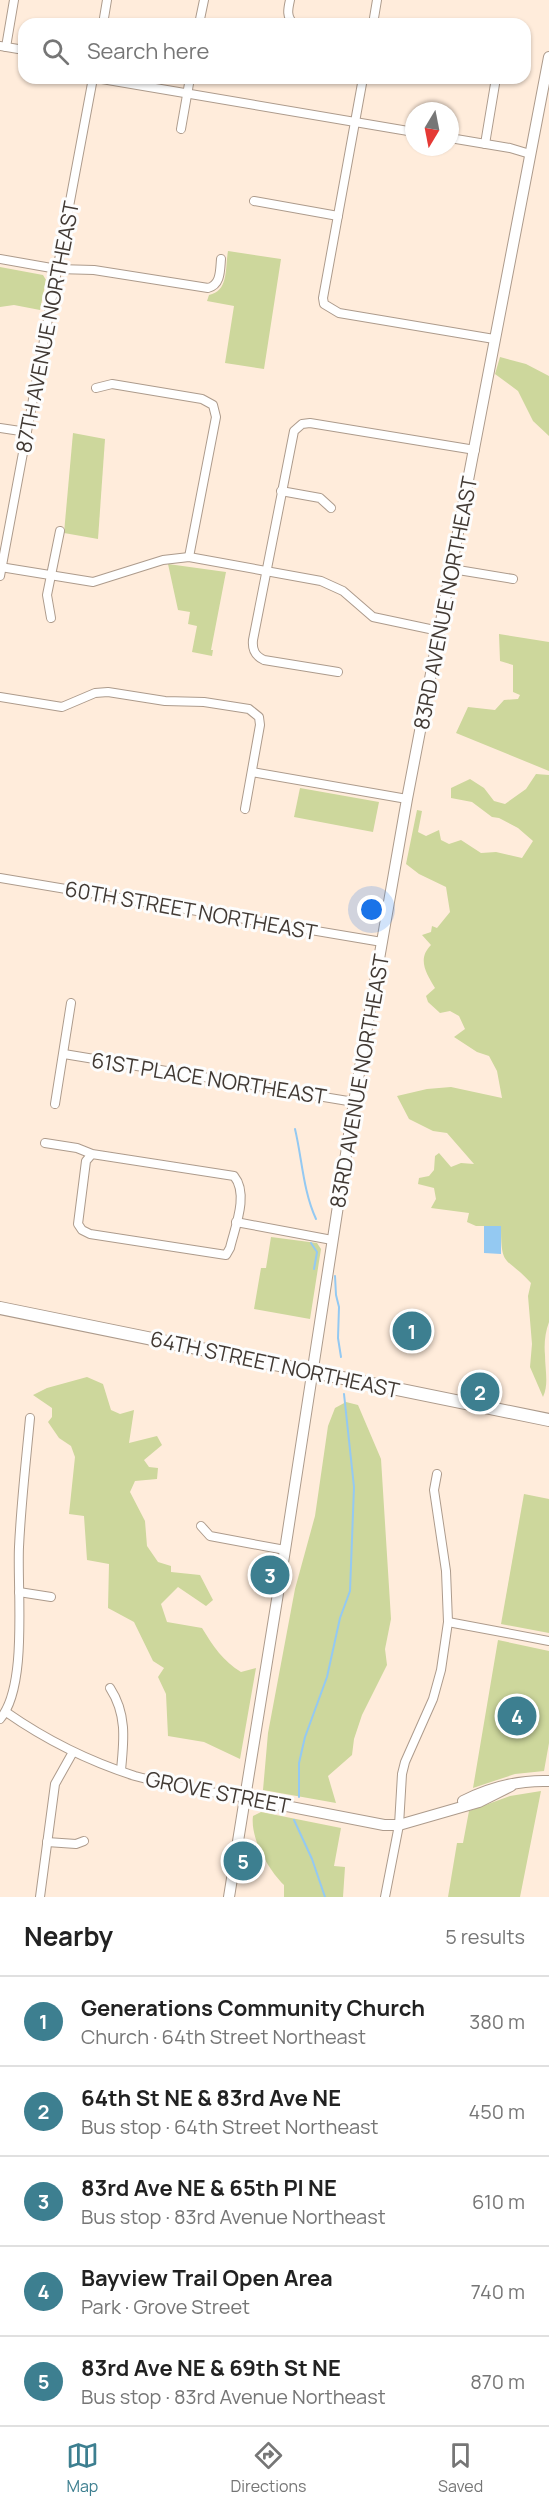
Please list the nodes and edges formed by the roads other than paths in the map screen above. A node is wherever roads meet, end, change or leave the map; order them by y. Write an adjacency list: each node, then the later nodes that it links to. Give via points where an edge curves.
1 (14, 0): 10 (street)
2 (107, 0): 6 (street)
3 (204, 0): 7 (street)
4 (290, 0): 8 (street)
5 (377, 0): 9 (street)
6 (104, 18)
7 (200, 18)
8 (290, 18)
9 (374, 18)
10 (3, 46): 11 (street)
11 (18, 49)
12 (549, 57): 24 (street, 83RD AVENUE NORTHEAST)
13 (94, 84): 29 (street, 87TH AVENUE NORTHEAST)
14 (130, 84): 18 (street)
15 (189, 84): 18 (street)
16 (362, 84): 19 (street)
17 (495, 84): 23 (street)
18 (187, 94): 19 (street); 20 (street)
19 (356, 123): 21 (street); 26 (street)
20 (181, 129)
21 (405, 131)
22 (459, 140): 23 (street)
23 (485, 144): 24 (street)
24 (530, 154): 30 (street, 83RD AVENUE NORTHEAST)
25 (254, 201): 26 (street)
26 (338, 216): 30 (street, via 323,298 329,309)
27 (0, 259): 29 (street)
28 (221, 259): 29 (street, via 217,282 208,288 94,270)
29 (57, 269): 33 (street, 87TH AVENUE NORTHEAST)
30 (494, 339): 34 (street, 83RD AVENUE NORTHEAST)
31 (96, 388): 38 (street, via 112,384 202,399 213,405 216,417)
32 (0, 428): 33 (street)
33 (27, 432): 40 (street, 87TH AVENUE NORTHEAST)
34 (475, 450): 35 (street, via 305,423 295,428 292,436); 39 (street, 83RD AVENUE NORTHEAST)
35 (282, 491): 36 (street, via 320,498); 41 (street)
36 (331, 508)
37 (60, 531): 42 (street)
38 (189, 557): 41 (street); 42 (street, via 164,560 93,582)
39 (452, 569): 43 (street); 45 (street, 83RD AVENUE NORTHEAST)
40 (1, 570): 42 (street)
41 (266, 571): 45 (street, via 330,583 373,617); 46 (street, via 253,640 255,653 264,660)
42 (51, 576): 44 (street, via 47,595)
43 (513, 579)
44 (51, 618)
45 (440, 632): 49 (street, 83RD AVENUE NORTHEAST)
46 (338, 672)
47 (0, 697): 48 (street, via 62,707 95,693 108,692 249,710 257,714 260,725)
48 (252, 772): 49 (street); 50 (street)
49 (407, 799): 52 (street, 83RD AVENUE NORTHEAST)
50 (245, 809)
51 (0, 878): 52 (street, 60TH STREET NORTHEAST)
52 (382, 942): 55 (street, 83RD AVENUE NORTHEAST)
53 (72, 1003): 54 (street)
54 (64, 1054): 55 (street, 61ST PLACE NORTHEAST); 56 (street)
55 (354, 1102): 60 (street, 83RD AVENUE NORTHEAST)
56 (55, 1104)
57 (45, 1143): 58 (street)
58 (92, 1154): 59 (street, via 234,1176 240,1186); 59 (street, via 86,1161 78,1224 90,1234 226,1255)
59 (236, 1222): 60 (street)
60 (332, 1240): 62 (street, 83RD AVENUE NORTHEAST)
61 (0, 1308): 62 (main road, 64TH STREET NORTHEAST)
62 (313, 1371): 64 (main road, 64TH STREET NORTHEAST); 67 (street, 83RD AVENUE NORTHEAST)
63 (30, 1418): 68 (street)
64 (549, 1420)
65 (436, 1474): 70 (street, via 434,1490 447,1570)
66 (201, 1526): 67 (street, via 210,1536)
67 (285, 1550): 78 (street, 83RD AVENUE NORTHEAST)
68 (19, 1592): 69 (street); 73 (street, via 17,1679)
69 (51, 1597)
70 (448, 1622): 71 (street); 79 (street, via 436,1689 402,1774)
71 (549, 1641)
72 (110, 1688): 76 (street, via 123,1714)
73 (6, 1712): 74 (street); 75 (street, GROVE STREET, via 40,1736)
74 (0, 1719)
75 (73, 1752): 76 (street, GROVE STREET); 81 (street, via 55,1784)
76 (121, 1770): 78 (street, GROVE STREET, via 159,1782)
77 (549, 1781): 79 (street, GROVE STREET, via 511,1786 486,1799)
78 (244, 1798): 79 (street, GROVE STREET); 83 (street, 83RD AVENUE NORTHEAST)
79 (399, 1825): 84 (street)
80 (84, 1841): 81 (street)
81 (48, 1842): 82 (street)
82 (40, 1897)
83 (229, 1897)
84 (385, 1897)

